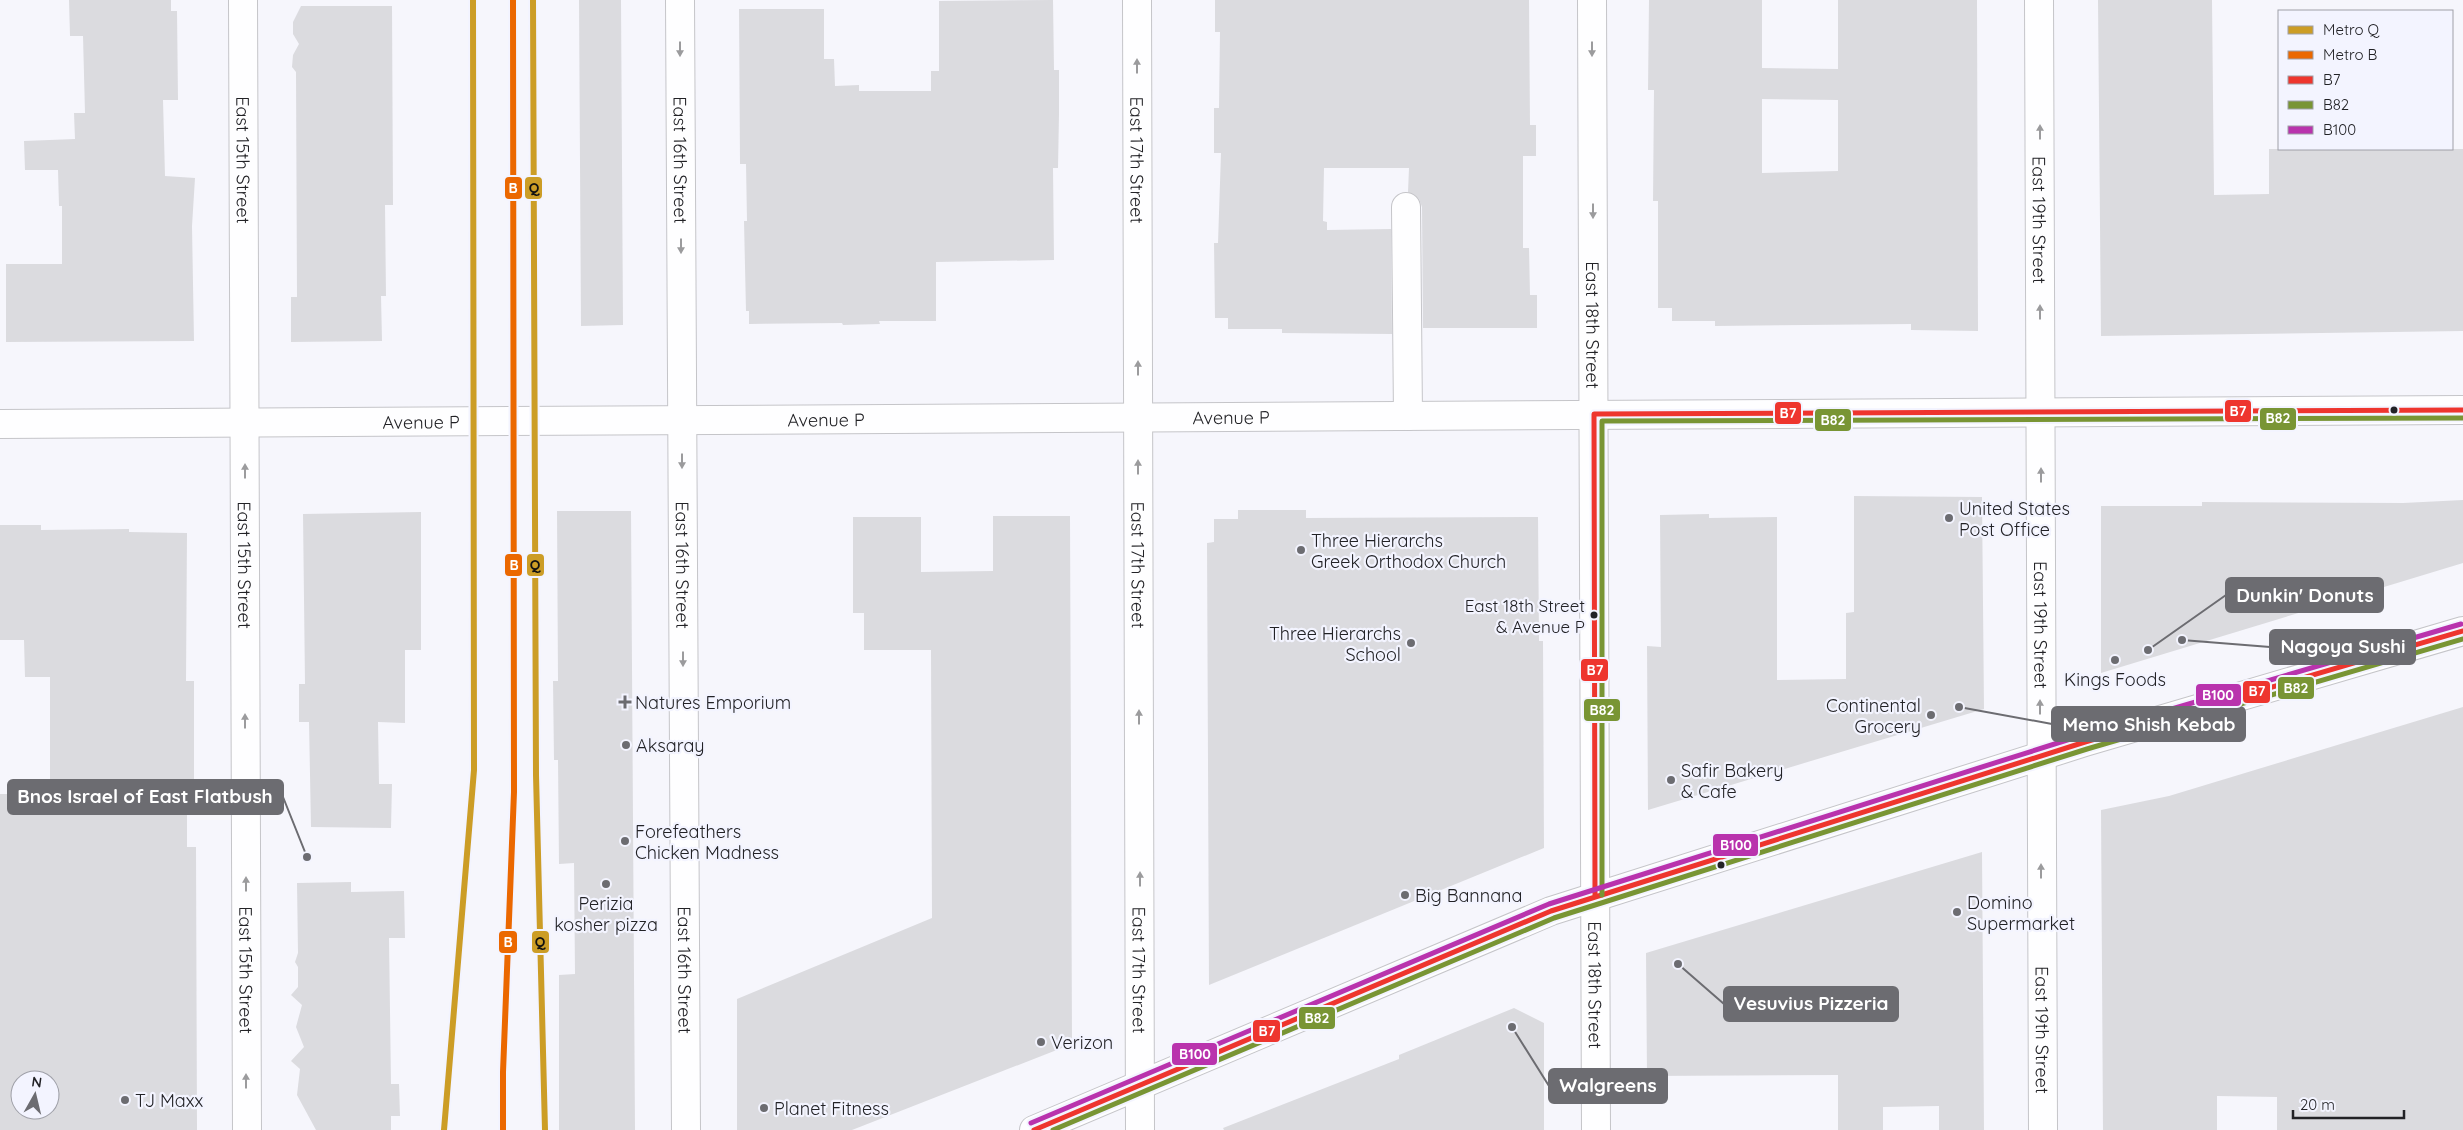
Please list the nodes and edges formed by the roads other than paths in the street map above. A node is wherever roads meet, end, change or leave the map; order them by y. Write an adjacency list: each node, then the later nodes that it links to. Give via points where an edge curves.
1 (243, 0): 13 (street, East 15th Street)
2 (680, 0): 12 (street, East 16th Street, one-way to 12)
3 (1136, 0): 11 (street, East 17th Street, one-way to 3)
4 (1592, 0): 9 (street, East 18th Street, one-way to 9)
5 (2039, 0): 8 (street, East 19th Street, one-way to 5)
6 (1406, 207): 10 (street)
7 (2463, 410): 8 (street, Avenue P)
8 (2041, 412): 9 (street, Avenue P); 16 (street, East 19th Street, one-way to 8)
9 (1594, 414): 10 (street, Avenue P); 17 (street, East 18th Street)
10 (1408, 416): 11 (street, Avenue P)
11 (1138, 417): 12 (street, Avenue P); 18 (street, East 17th Street, one-way to 11)
12 (682, 419): 13 (street, Avenue P); 20 (street, East 16th Street, one-way to 20)
13 (244, 422): 14 (street, Avenue P); 19 (street, East 15th Street, one-way to 13)
14 (0, 424)
15 (2463, 631): 16 (street)
16 (2041, 756): 17 (street); 24 (street, East 19th Street, one-way to 16)
17 (1595, 896): 18 (street, via 1551,910); 23 (street, East 18th Street)
18 (1140, 1085): 21 (street); 22 (street, East 17th Street)
19 (247, 1130)
20 (686, 1130)
21 (1034, 1130)
22 (1140, 1130)
23 (1596, 1130)
24 (2042, 1130)

